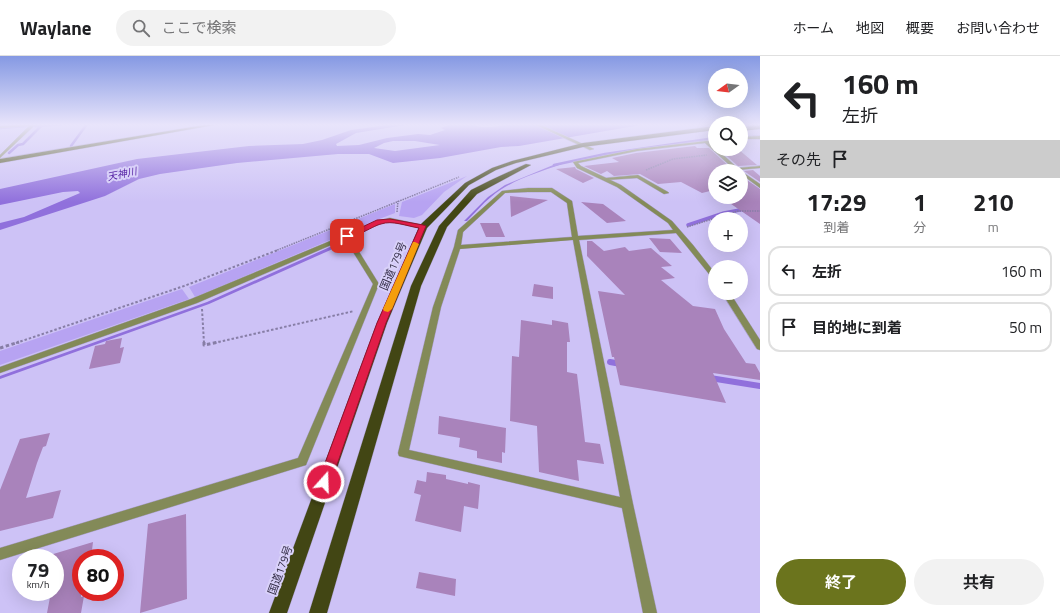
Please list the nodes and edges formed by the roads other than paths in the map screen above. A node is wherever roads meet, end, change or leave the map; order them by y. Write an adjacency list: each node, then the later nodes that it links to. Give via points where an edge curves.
1 (65, 150): 6 (main road)
2 (568, 150): 14 (highway, 国道179号, via 542,154 494,169 467,184)
3 (578, 150): 26 (highway, 国道179号, via 539,161 493,180 474,192 443,226 416,286)
4 (643, 150): 11 (street, via 575,162 579,167)
5 (715, 150): 7 (street)
6 (0, 161)
7 (731, 164)
8 (760, 167): 9 (street)
9 (748, 169)
10 (748, 177): 12 (street)
11 (606, 179): 13 (street, via 638,176); 15 (street, via 652,208)
12 (760, 186)
13 (666, 193)
14 (423, 226): 16 (street, via 394,221 380,222); 25 (highway, 国道179号, via 382,323)
15 (677, 230): 17 (street); 19 (street)
16 (347, 236): 22 (street, via 198,299); 24 (street, via 376,284 302,462)
17 (575, 238): 18 (street); 18 (street, via 570,202 563,196 552,190 512,191 498,196 460,231); 23 (street)
18 (457, 247): 23 (street, via 437,307 403,453)
19 (708, 269)
20 (730, 300): 21 (street)
21 (760, 346)
22 (0, 370)
23 (627, 504): 27 (street)
24 (0, 554)
25 (278, 613)
26 (318, 613)
27 (650, 613)

